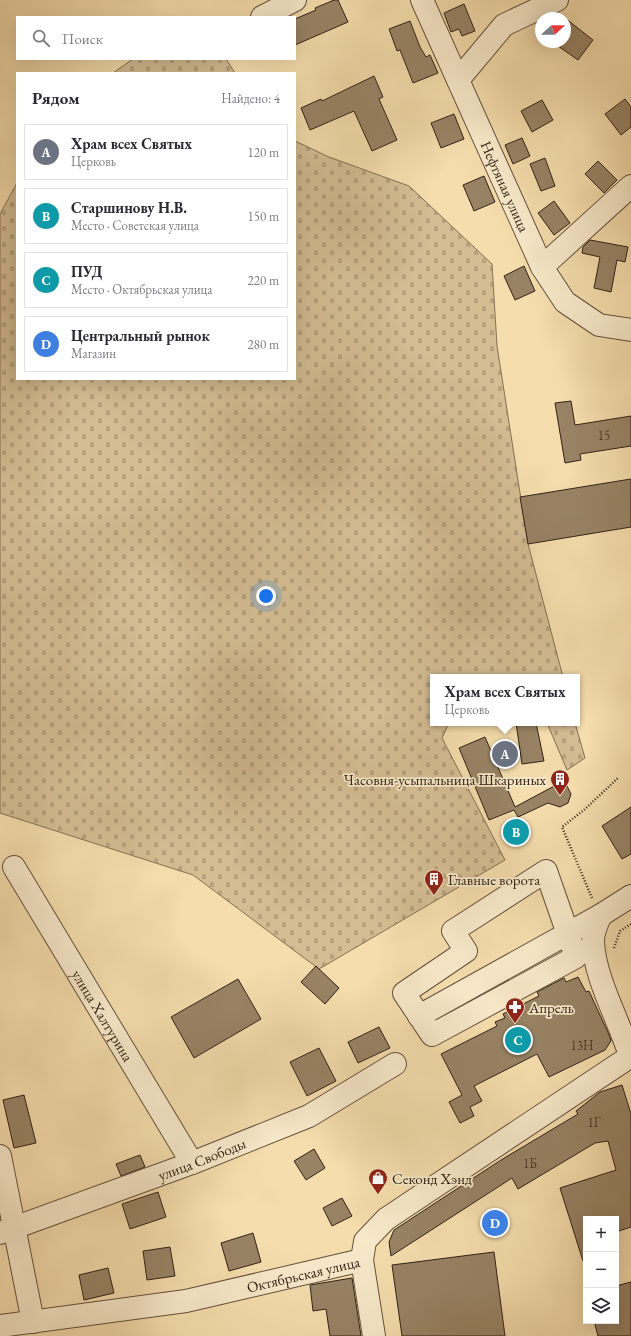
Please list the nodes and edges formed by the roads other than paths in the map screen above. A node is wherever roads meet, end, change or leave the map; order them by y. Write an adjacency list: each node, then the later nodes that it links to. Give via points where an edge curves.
1 (294, 0): 4 (street)
2 (422, 0): 5 (street, Нефтяная улица)
3 (557, 0): 5 (street, via 504,25)
4 (264, 16)
5 (458, 80): 7 (street, Нефтяная улица)
6 (631, 186): 7 (street)
7 (542, 267): 8 (street, Нефтяная улица, via 565,302 599,325)
8 (631, 330)
9 (14, 867): 16 (street, улица Халтурина)
10 (631, 896): 11 (street)
11 (599, 905): 12 (street); 13 (street, via 593,941 598,970)
12 (568, 933): 12 (street, via 419,1016 404,993 466,951 453,931 546,871)
13 (631, 1057): 18 (street, Октябрьская улица, via 386,1219 365,1241)
14 (395, 1064): 16 (street, улица Свободы, via 309,1116)
15 (0, 1156): 17 (street)
16 (192, 1163): 17 (street, улица Свободы)
17 (7, 1231): 19 (street)
18 (362, 1260): 19 (street, Октябрьская улица, via 186,1301); 21 (street)
19 (33, 1322): 20 (street, Октябрьская улица)
20 (0, 1326)
21 (374, 1336)

